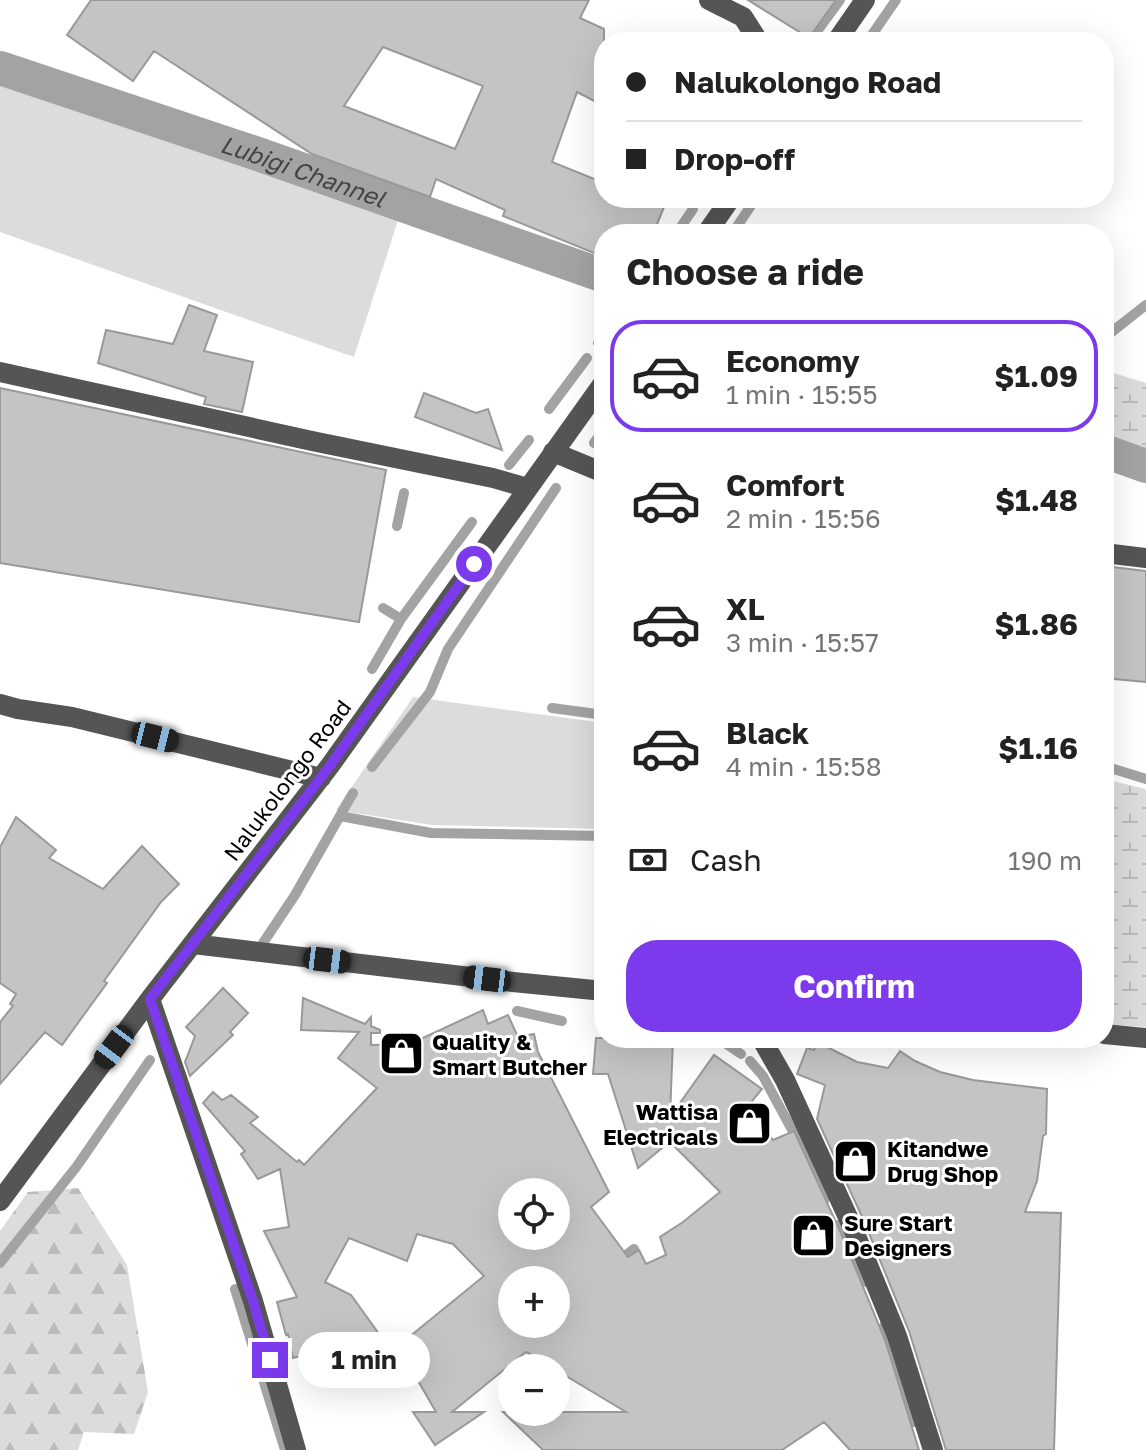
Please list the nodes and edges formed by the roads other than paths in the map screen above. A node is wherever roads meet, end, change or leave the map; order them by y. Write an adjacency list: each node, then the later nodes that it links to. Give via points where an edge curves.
1 (709, 0): 3 (street, via 743,17)
2 (865, 0): 4 (street)
3 (753, 32)
4 (843, 32)
5 (0, 372): 9 (street)
6 (594, 396): 7 (street, Nalukolongo Road)
7 (553, 452): 8 (street); 9 (street, Nalukolongo Road)
8 (594, 469)
9 (528, 488): 13 (street, Nalukolongo Road)
10 (1114, 554): 11 (street)
11 (1146, 558)
12 (0, 704): 13 (street)
13 (321, 778): 14 (street, Nalukolongo Road)
14 (193, 944): 15 (street); 16 (street, Nalukolongo Road)
15 (594, 990)
16 (150, 999): 20 (street, Nalukolongo Road); 21 (street, via 253,1301)
17 (1114, 1035): 18 (street)
18 (1146, 1038)
19 (767, 1048): 22 (street, via 857,1239 897,1336)
20 (0, 1201)
21 (296, 1450)
22 (933, 1450)

